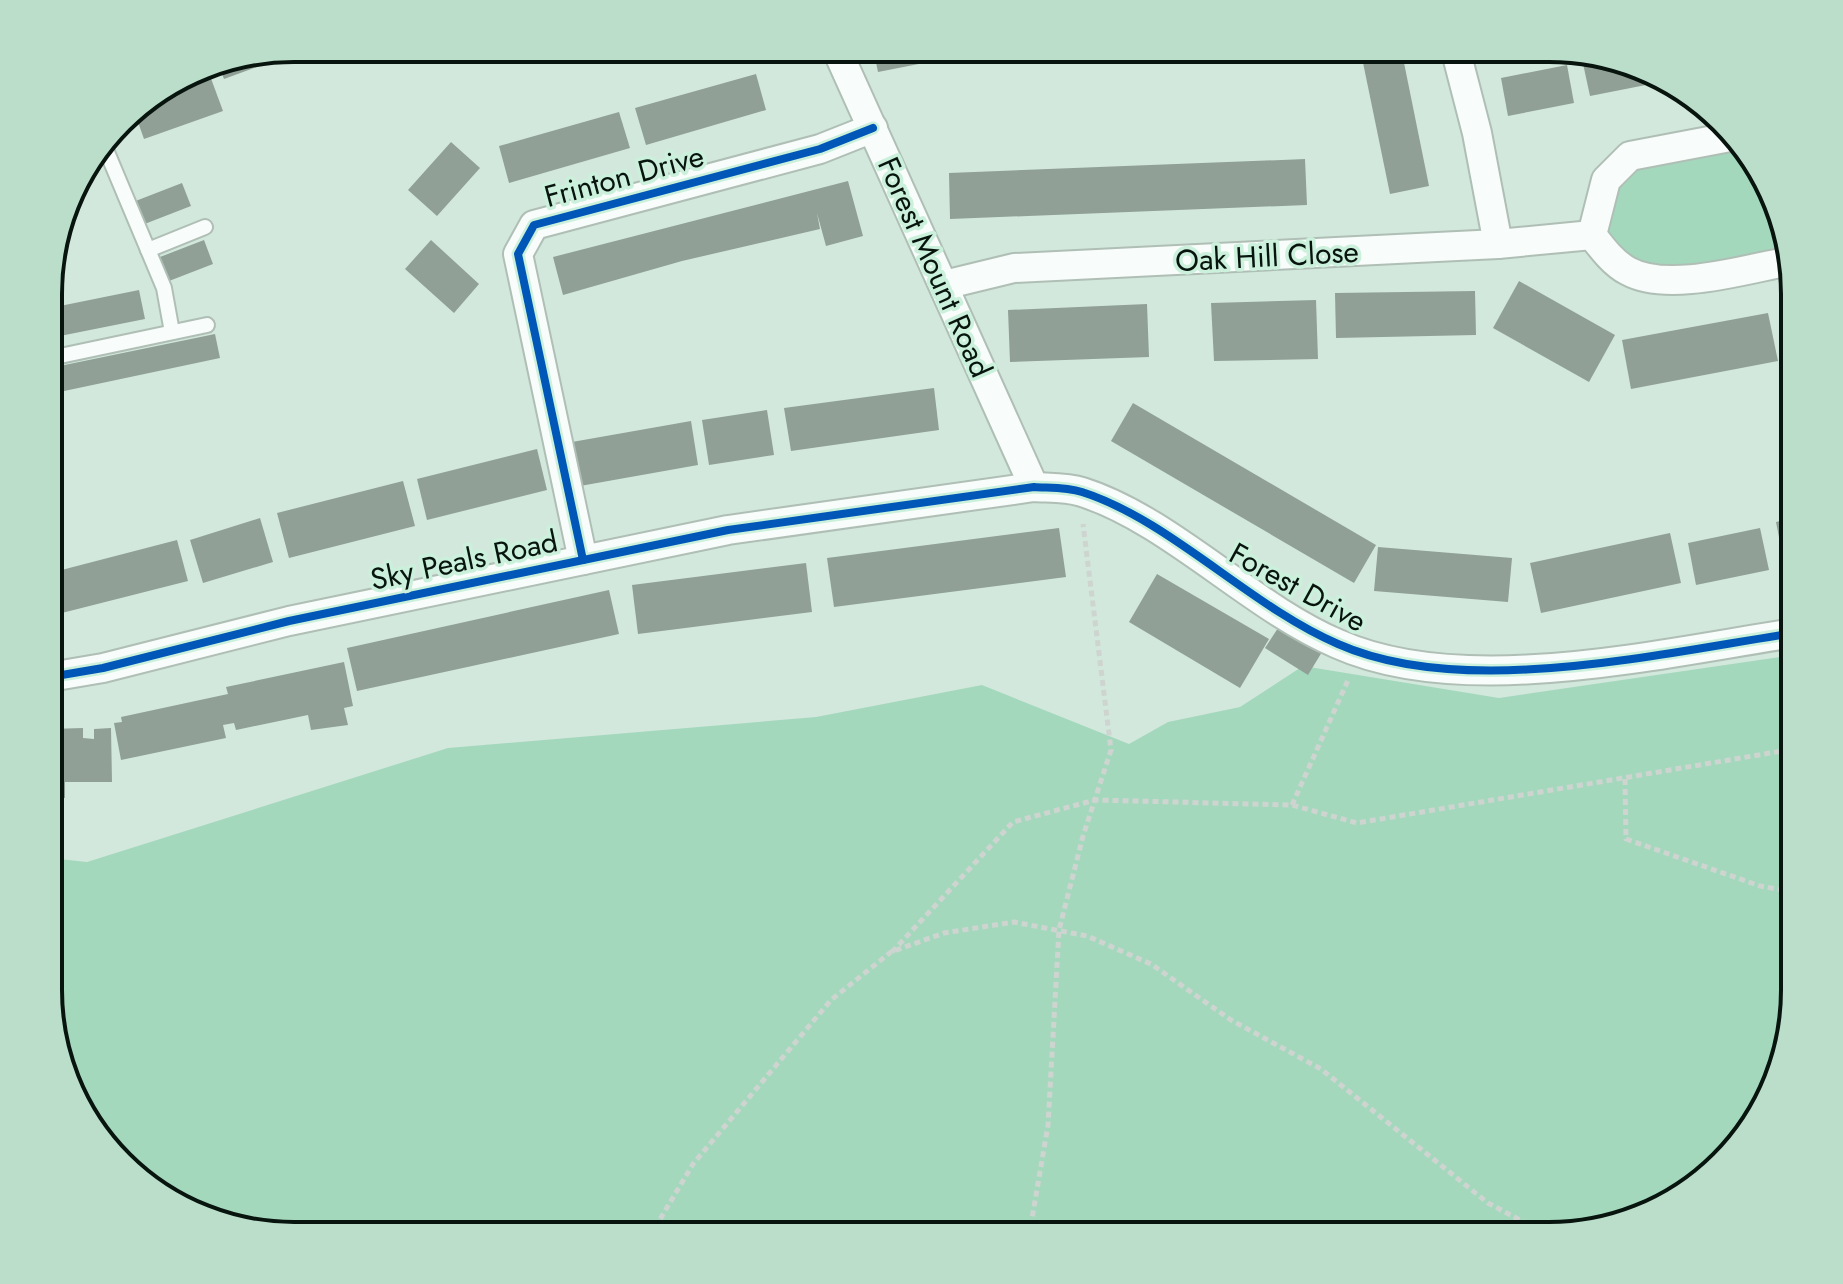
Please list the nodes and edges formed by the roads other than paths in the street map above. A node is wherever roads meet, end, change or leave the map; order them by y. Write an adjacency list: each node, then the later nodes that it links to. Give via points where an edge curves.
1 (842, 62): 3 (street, Forest Mount Road)
2 (1459, 62): 8 (street)
3 (873, 128): 11 (street, Forest Mount Road); 16 (street, Frinton Drive, via 820,149 534,225 518,254)
4 (1721, 139): 7 (street, via 1630,156 1606,180)
5 (108, 156): 9 (lane)
6 (205, 227): 9 (lane)
7 (1592, 235): 8 (street, Oak Hill Close); 10 (street, via 1629,272 1657,279 1688,280)
8 (1498, 244): 11 (street, Oak Hill Close, via 1014,268)
9 (148, 250): 13 (lane, via 164,288)
10 (1779, 263)
11 (944, 285): 15 (street, Forest Mount Road)
12 (207, 325): 13 (lane)
13 (172, 332): 14 (lane)
14 (62, 356)
15 (1034, 487): 16 (street, Sky Peals Road, via 728,530); 17 (street, Forest Drive, via 1079,491 1119,507 1338,645 1417,666 1538,671)
16 (583, 560): 18 (street, Sky Peals Road)
17 (1781, 635)
18 (62, 675)

